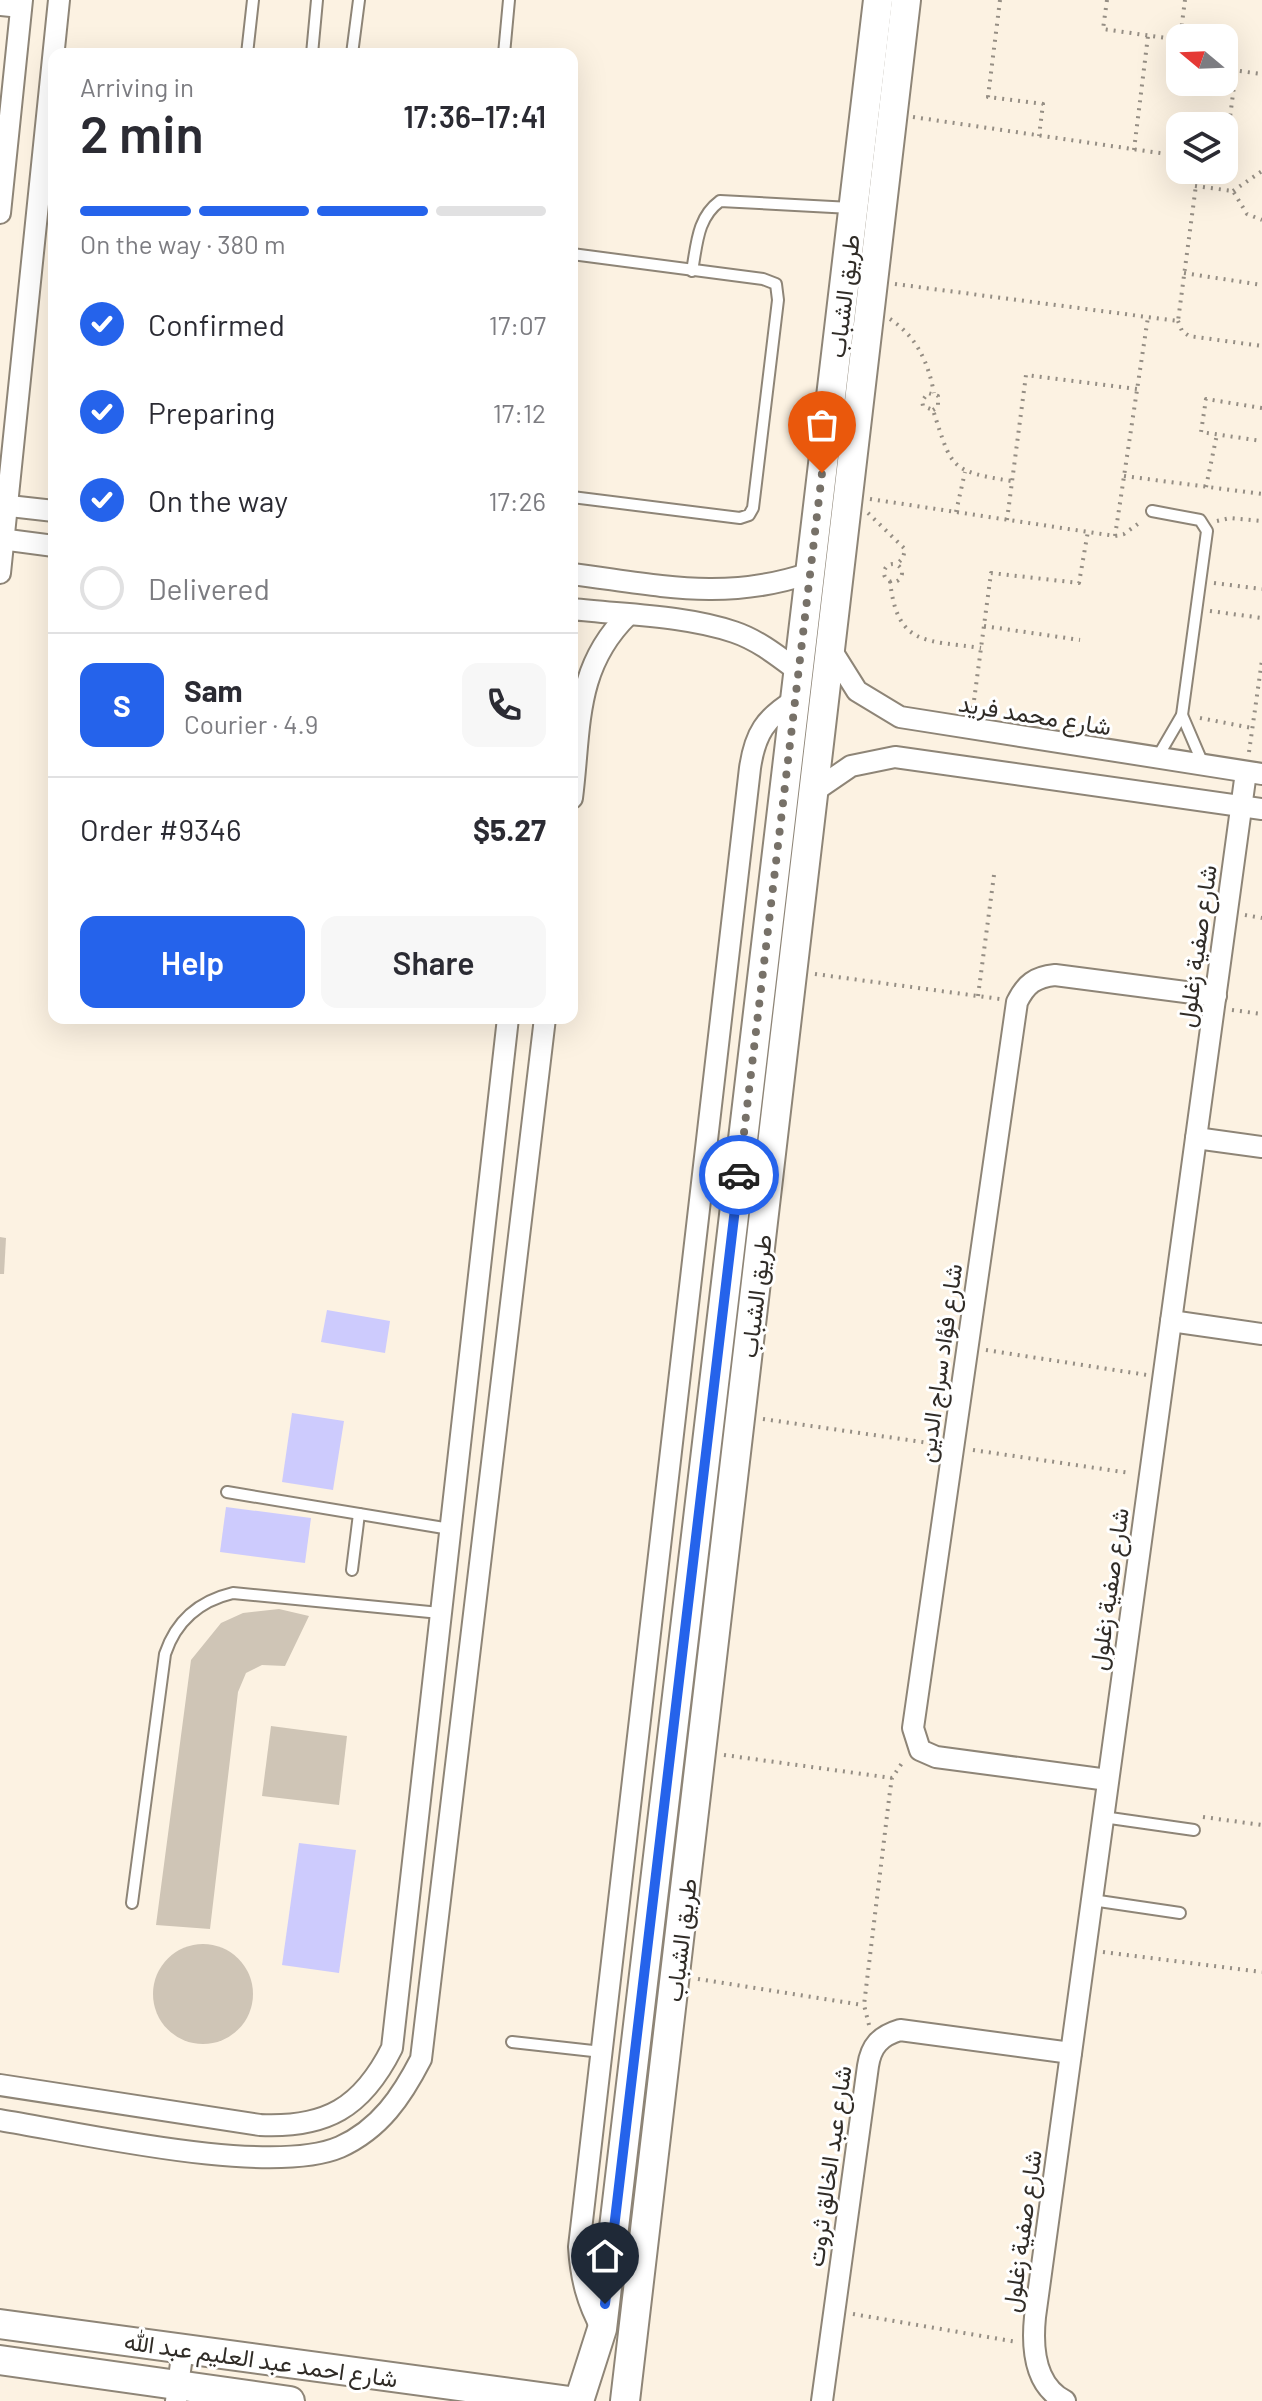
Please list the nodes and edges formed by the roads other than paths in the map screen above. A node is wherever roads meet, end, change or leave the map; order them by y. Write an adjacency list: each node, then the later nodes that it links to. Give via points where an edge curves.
1 (59, 0): 10 (street)
2 (253, 0): 11 (lane)
3 (317, 0): 12 (lane)
4 (359, 0): 13 (lane)
5 (509, 0): 14 (lane)
6 (878, 0): 16 (street, طريق الشباب)
7 (906, 0): 31 (street, طريق الشباب)
8 (22, 4): 9 (street); 17 (street)
9 (0, 5)
10 (56, 48)
11 (248, 48)
12 (313, 48)
13 (353, 48)
14 (505, 48)
15 (47, 192): 21 (street)
16 (853, 208): 19 (lane, via 720,201 707,210 700,226); 27 (street, طريق الشباب)
17 (0, 213)
18 (578, 255): 19 (lane)
19 (692, 271): 20 (lane, via 776,284 753,508 740,518)
20 (578, 498)
21 (3, 505): 22 (street); 24 (street)
22 (48, 510)
23 (1152, 511): 34 (lane, via 1200,520 1206,526)
24 (2, 539): 25 (street); 26 (street)
25 (48, 545)
26 (0, 573)
27 (810, 573): 28 (street, via 736,591); 32 (street, طريق الشباب)
28 (578, 575)
29 (578, 610): 30 (street)
30 (628, 615): 32 (street, via 734,632 768,648); 36 (street, via 606,637 591,664)
31 (830, 648): 35 (street, شارع محمد فريد, via 857,691 877,706); 41 (street, طريق الشباب)
32 (798, 671): 33 (street, طريق الشباب)
33 (795, 700): 68 (street, via 770,715 754,739); 73 (street, طريق الشباب)
34 (1182, 715): 38 (lane); 39 (lane)
35 (924, 724): 37 (street, via 912,740); 38 (street, شارع محمد فريد)
36 (578, 756)
37 (918, 759): 41 (street, via 872,760 831,777); 42 (street)
38 (1157, 759): 39 (street, شارع محمد فريد)
39 (1204, 766): 40 (street, شارع محمد فريد)
40 (1254, 773): 42 (street, شارع صفية زغلول)
41 (813, 792): 81 (street, طريق الشباب)
42 (1252, 808): 43 (street, شارع صفية زغلول)
43 (1215, 1002): 46 (street, شارع صفية زغلول); 61 (street, شارع فؤاد سراج الدين, via 1055,975 1038,977 1017,1002 913,1728 920,1750 936,1757)
44 (507, 1024): 48 (street)
45 (544, 1024): 49 (street)
46 (1196, 1138): 47 (street); 50 (street, شارع صفية زغلول)
47 (1262, 1147)
48 (486, 1222): 49 (street); 52 (street)
49 (520, 1226): 53 (street)
50 (1171, 1321): 51 (street); 61 (street, شارع صفية زغلول)
51 (1262, 1334)
52 (467, 1387): 53 (street); 56 (street)
53 (501, 1391): 60 (street)
54 (227, 1492): 55 (lane)
55 (359, 1514): 56 (lane); 57 (lane)
56 (450, 1529): 58 (street)
57 (352, 1570)
58 (440, 1613): 59 (street); 65 (lane, via 233,1593 191,1612 173,1633 165,1654)
59 (425, 1747): 60 (street); 70 (street, via 392,2048 377,2078 354,2102 325,2119 271,2126)
60 (458, 1750): 71 (street, via 421,2059 403,2095 375,2125 340,2147 300,2157 197,2151)
61 (1108, 1780): 62 (street, شارع صفية زغلول)
62 (1103, 1817): 63 (lane); 64 (street, شارع صفية زغلول)
63 (1194, 1830)
64 (1092, 1900): 66 (lane); 69 (street, شارع صفية زغلول)
65 (132, 1903)
66 (1180, 1913)
67 (512, 2042): 68 (lane)
68 (602, 2052): 73 (street, via 579,2247 581,2276)
69 (1071, 2053): 82 (street, شارع عبد الخالق ثروت, via 900,2030 878,2041 870,2052); 83 (street, شارع صفية زغلول, via 1032,2344 1040,2375)
70 (0, 2085)
71 (0, 2120)
72 (0, 2324): 74 (street, شارع احمد عبد العليم عبد الله)
73 (602, 2329): 79 (street, طريق الشباب)
74 (183, 2348): 76 (street); 78 (street, شارع احمد عبد العليم عبد الله)
75 (0, 2360): 76 (street, شارع احمد عبد العليم عبد الله)
76 (177, 2393): 77 (street, شارع احمد عبد العليم عبد الله)
77 (290, 2401)
78 (570, 2401)
79 (580, 2401): 80 (street, via 603,2394)
80 (618, 2401)
81 (625, 2401)
82 (822, 2401)
83 (1065, 2401)

